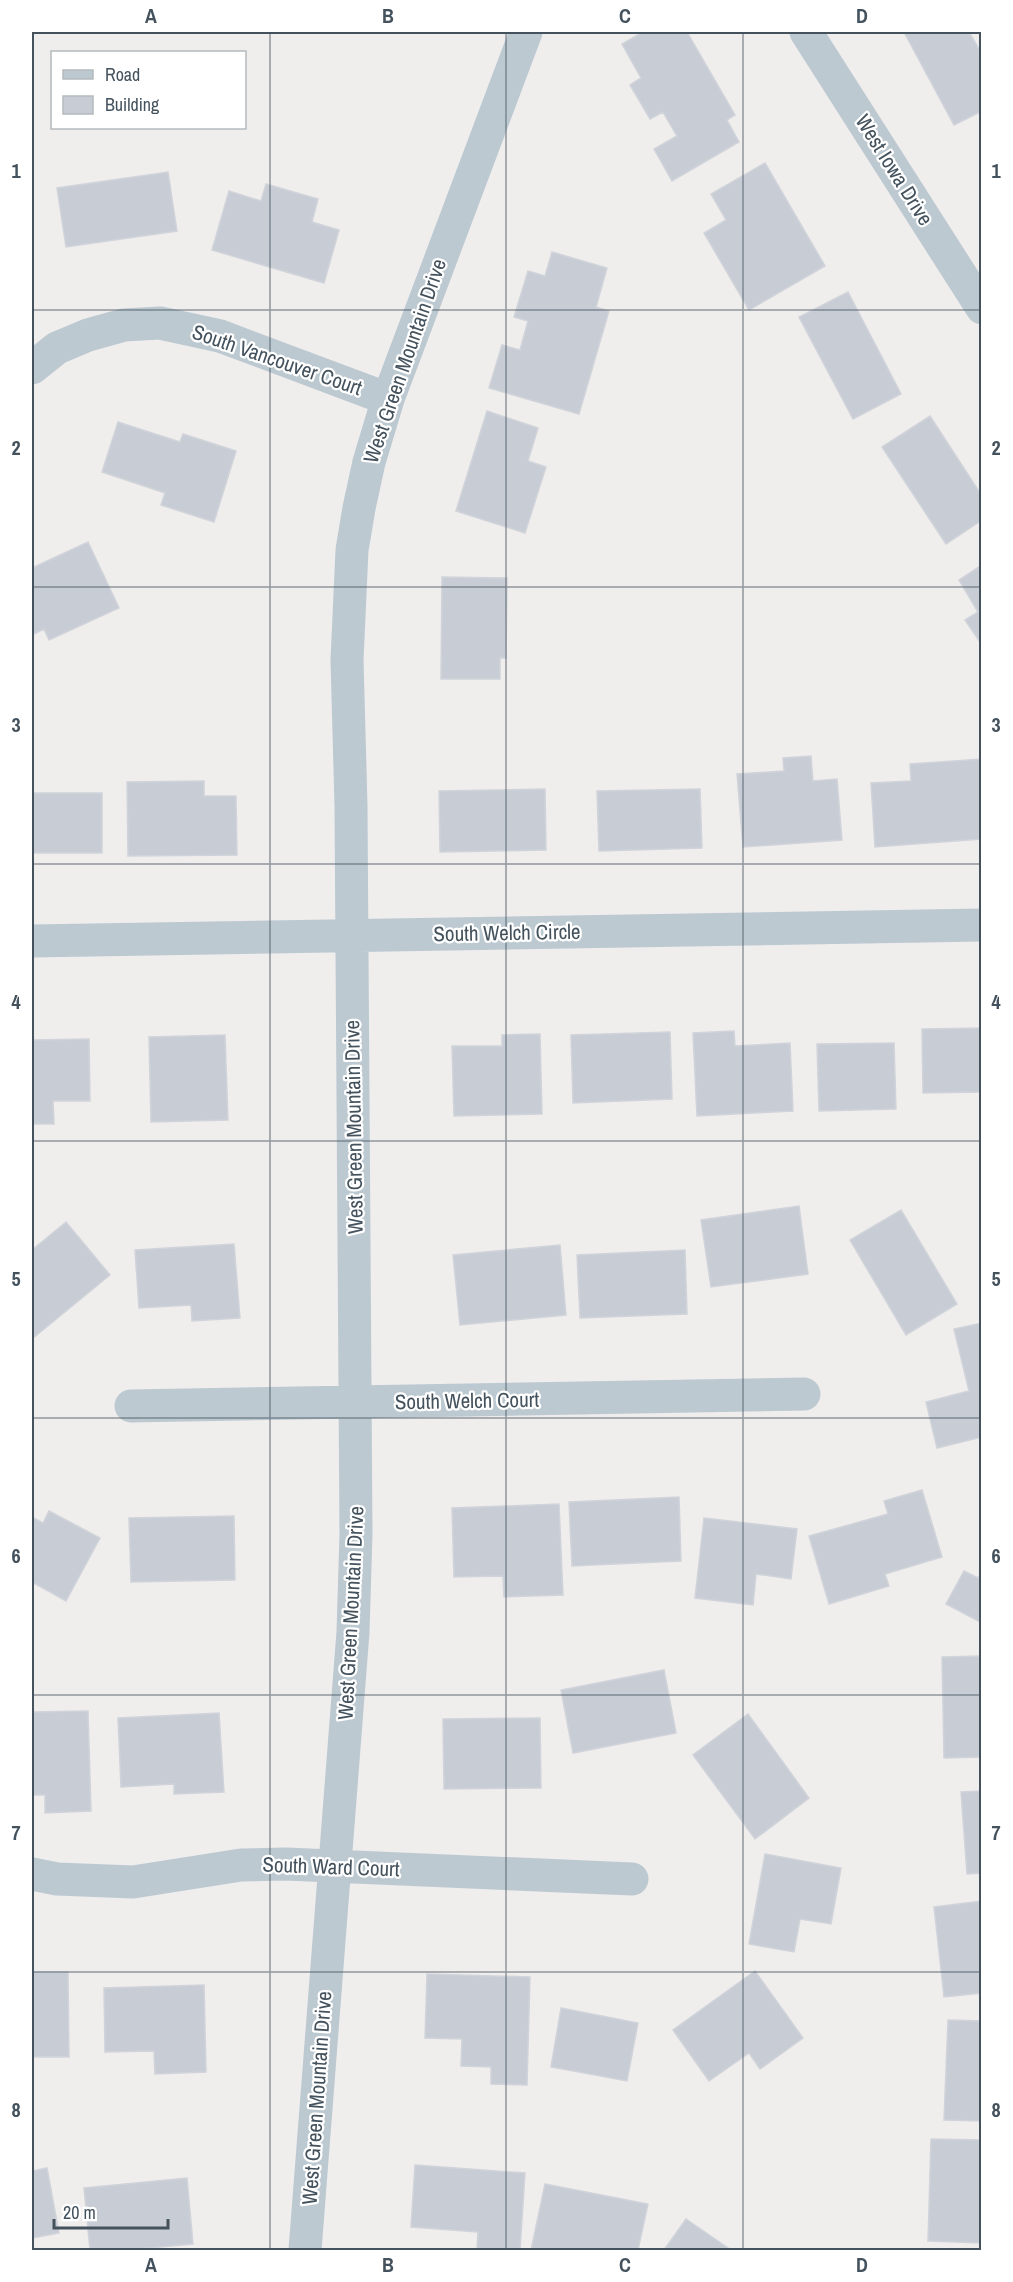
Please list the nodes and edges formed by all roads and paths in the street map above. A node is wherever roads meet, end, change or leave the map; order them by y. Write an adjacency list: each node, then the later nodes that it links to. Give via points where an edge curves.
1 (526, 32): 5 (street, West Green Mountain Drive)
2 (806, 32): 3 (street, West Iowa Drive)
3 (981, 308)
4 (32, 368): 5 (street, South Vancouver Court, via 57,348 88,335 124,325 160,322 220,336)
5 (388, 399): 7 (street, West Green Mountain Drive, via 358,508 351,572 347,660)
6 (981, 926): 7 (street, South Welch Circle)
7 (352, 936): 8 (street, South Welch Circle); 10 (street, West Green Mountain Drive)
8 (32, 941)
9 (804, 1394): 10 (street, South Welch Court)
10 (357, 1403): 11 (street, South Welch Court); 12 (street, West Green Mountain Drive, via 353,1632)
11 (131, 1406)
12 (334, 1866): 13 (street, South Ward Court, via 241,1865 133,1882 57,1880); 14 (street, South Ward Court); 15 (street, West Green Mountain Drive)
13 (32, 1874)
14 (632, 1879)
15 (305, 2250)

